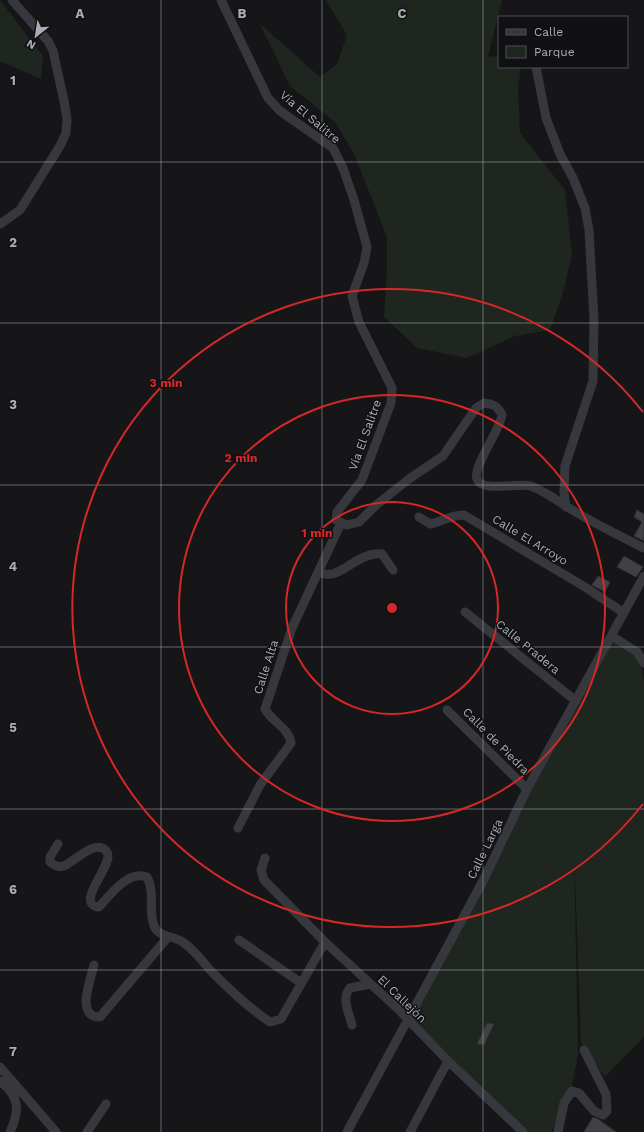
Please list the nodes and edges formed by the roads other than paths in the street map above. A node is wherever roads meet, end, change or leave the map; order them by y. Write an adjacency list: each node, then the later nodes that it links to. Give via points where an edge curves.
1 (12, 0): 4 (street, via 48,41 53,51 67,119 66,133 60,146 31,195 20,210)
2 (221, 0): 7 (street, Vía El Salitre, via 268,98 280,112 333,148 354,200 367,247 352,296 359,322 392,388 391,403 362,480 337,512 336,520)
3 (536, 68): 5 (street, via 546,118 585,208 589,230 594,320 593,381 564,466)
4 (0, 224)
5 (566, 507): 7 (street, via 531,486 515,484 488,487 476,479 475,472 492,441 502,415 499,408 484,403 476,408 443,456 409,479 359,522 347,525); 8 (street)
6 (420, 517): 13 (street, Calle El Arroyo, via 430,524 452,515 464,515 585,586)
7 (341, 523): 10 (street, Calle Alta)
8 (644, 548)
9 (393, 570): 10 (street, via 382,554 373,553 334,575 328,576)
10 (319, 572): 19 (street, Calle Alta, via 292,628 265,709 288,733 290,743 260,785)
11 (644, 576): 13 (street, Calle Larga)
12 (465, 612): 16 (street, Calle Pradera)
13 (624, 613): 14 (street, Calle Larga)
14 (612, 636): 15 (street, via 637,652); 16 (street, Calle Larga)
15 (644, 664)
16 (576, 701): 18 (street, Calle Larga)
17 (447, 710): 18 (street, Calle de Piedra)
18 (527, 789): 28 (street, Calle Larga, via 484,879)
19 (238, 828)
20 (58, 844): 22 (street, via 50,857 50,862 56,866 63,866 89,849 100,847 106,850 108,861 93,887 90,899 96,906 99,906 118,886 135,876 147,877 153,895 152,912 155,927)
21 (266, 858): 24 (street, El Callejón, via 261,870 266,881)
22 (168, 937): 25 (street, via 100,1017 90,1015 86,1003); 26 (street, via 185,943 258,1014 270,1022 280,1019)
23 (239, 940): 26 (street)
24 (325, 942): 26 (street); 27 (street, El Callejón)
25 (94, 964)
26 (301, 984)
27 (370, 984): 28 (street, El Callejón); 29 (street, via 350,988 346,992)
28 (408, 1021): 31 (street, El Callejón); 39 (street, Calle Larga)
29 (352, 1025)
30 (584, 1050): 42 (street, via 606,1094 608,1111 603,1115 594,1111 578,1093 572,1091 564,1103)
31 (448, 1060): 35 (street, El Callejón); 40 (street)
32 (0, 1067): 37 (street)
33 (0, 1081): 36 (street, via 16,1099 17,1111)
34 (106, 1104): 38 (street)
35 (513, 1128): 41 (street, El Callejón)
36 (10, 1132)
37 (56, 1132)
38 (87, 1132)
39 (347, 1132)
40 (410, 1132)
41 (523, 1132)
42 (558, 1132)

